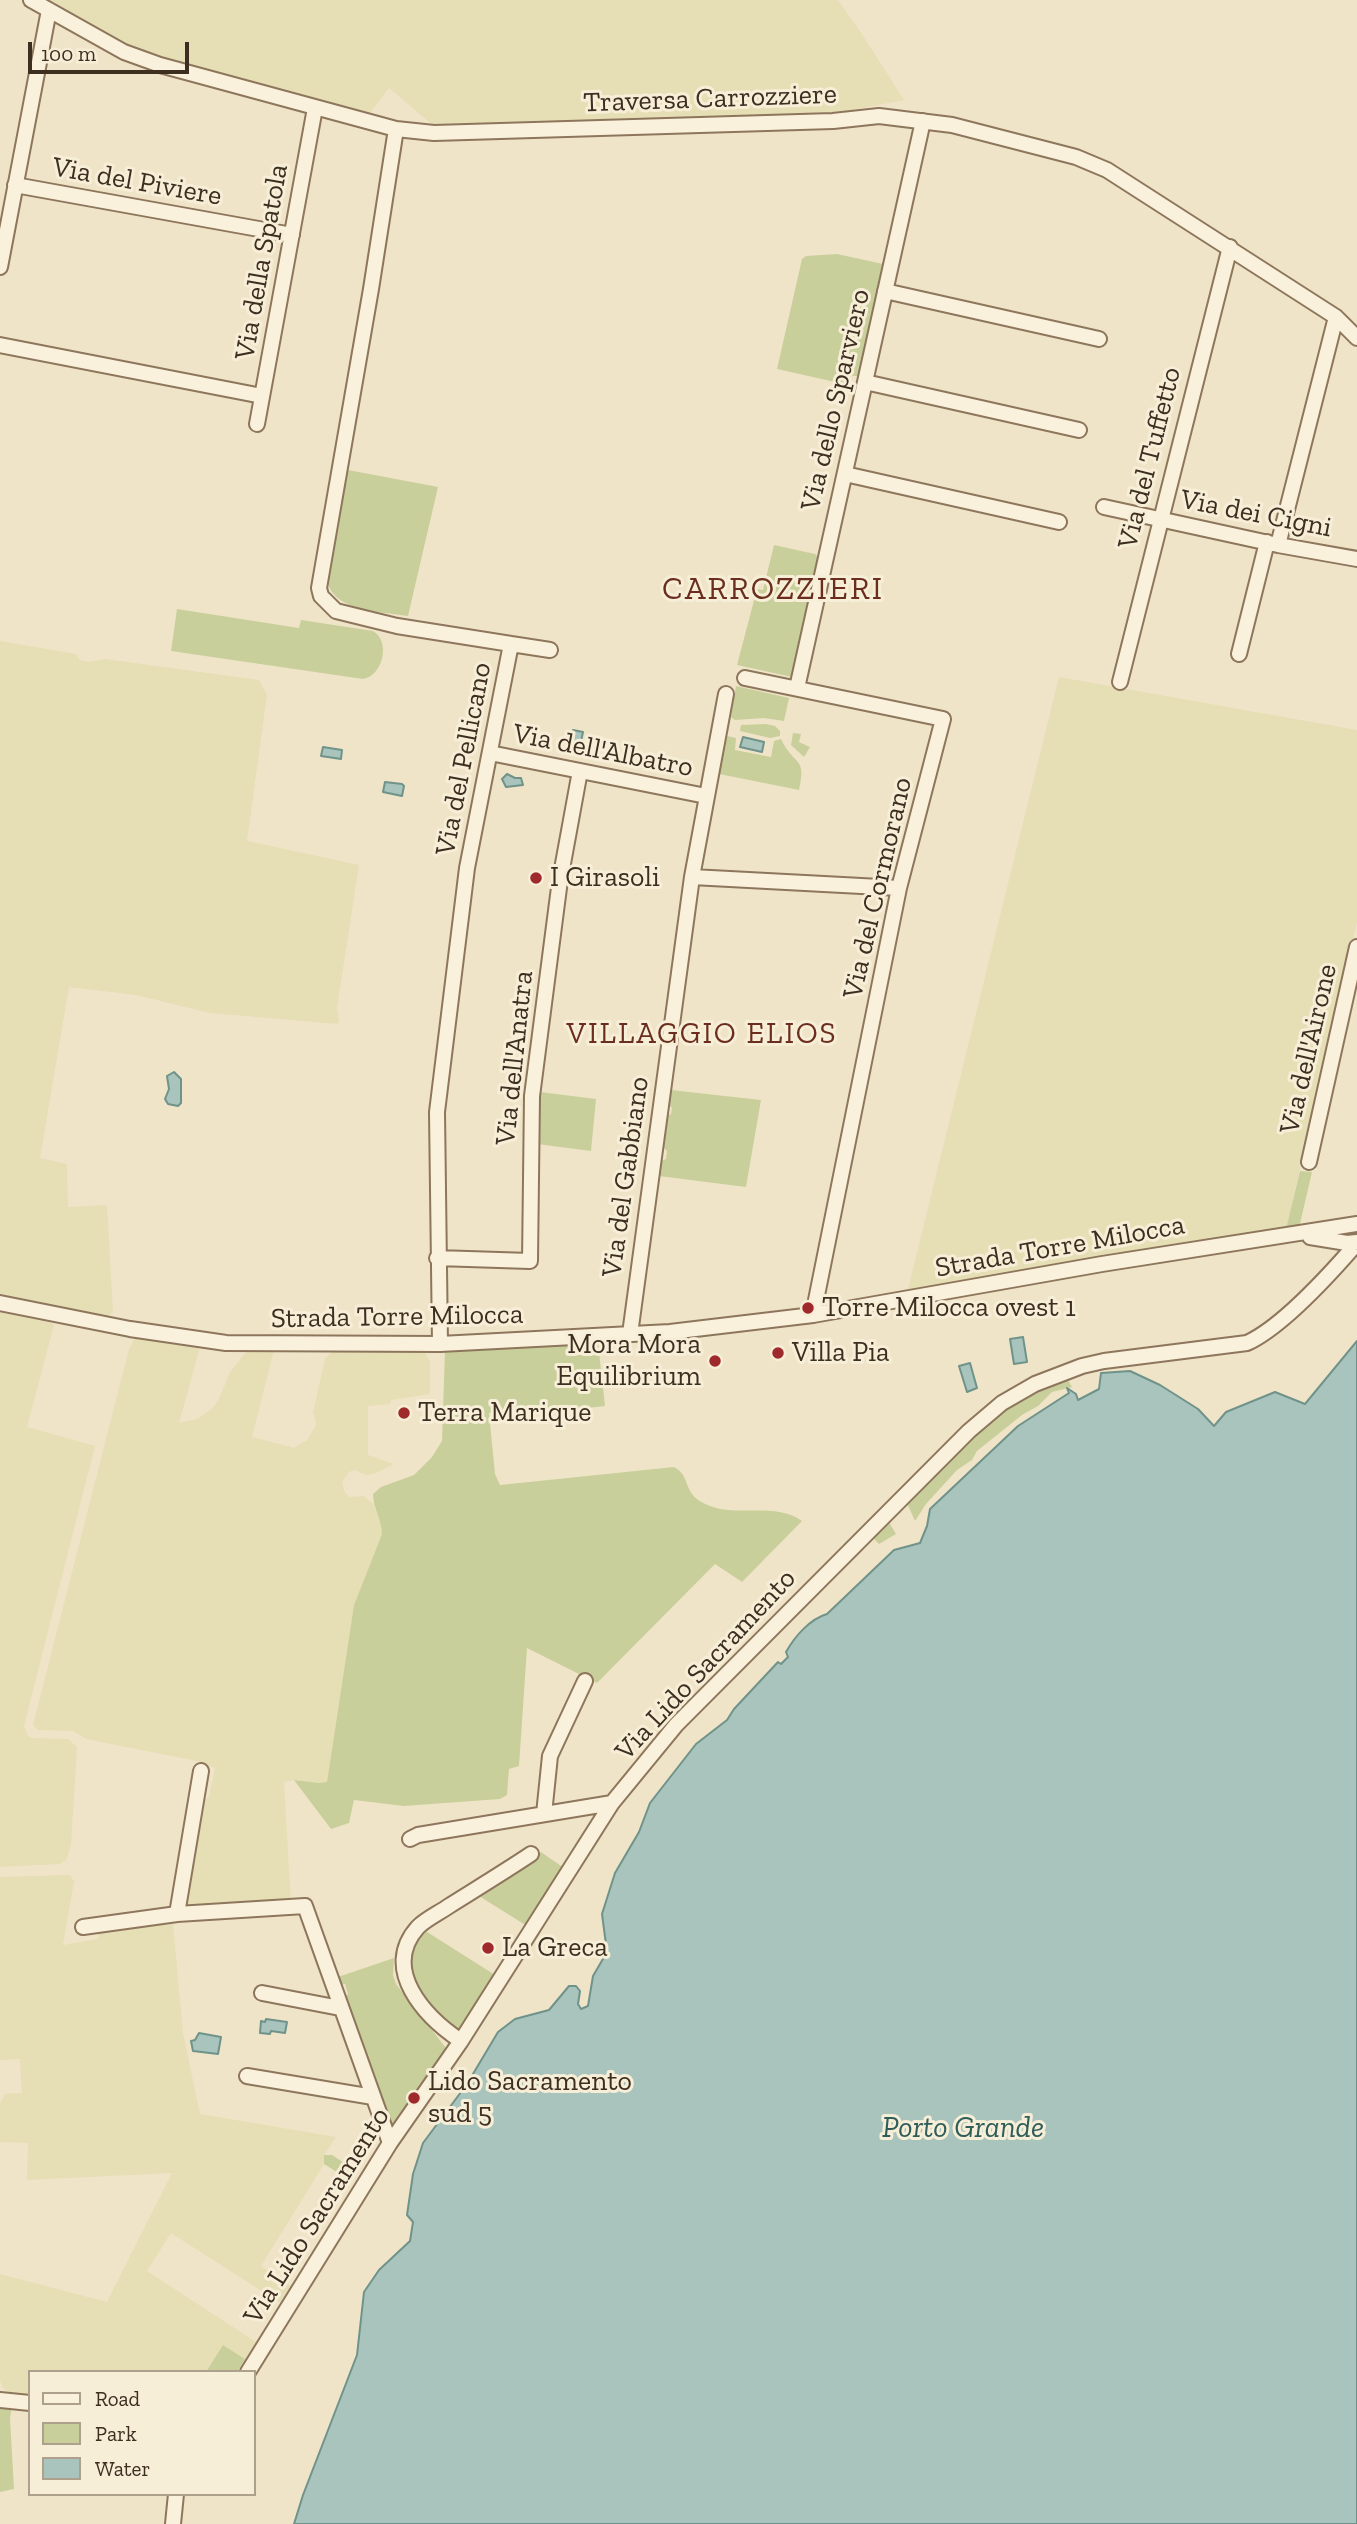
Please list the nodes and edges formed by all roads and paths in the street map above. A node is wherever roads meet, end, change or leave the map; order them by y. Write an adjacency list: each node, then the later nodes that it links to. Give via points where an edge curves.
1 (31, 0): 2 (street, Traversa Carrozziere)
2 (49, 10): 3 (street, Traversa Carrozziere, via 124,52); 6 (street)
3 (315, 108): 5 (street, Traversa Carrozziere); 7 (street, Via della Spatola)
4 (923, 121): 5 (street, Traversa Carrozziere, via 879,116 447,133); 8 (street, Traversa Carrozziere, via 1076,157 1107,170); 10 (street, Via dello Sparviero)
5 (396, 130): 25 (street, Via del Pellicano, via 319,588 336,611)
6 (15, 185): 7 (street, Via del Piviere); 9 (street)
7 (292, 235): 16 (street, Via della Spatola)
8 (1230, 247): 11 (street, Traversa Carrozziere); 21 (street, Via del Tuffetto)
9 (0, 267)
10 (886, 291): 13 (street); 15 (street, Via dello Sparviero)
11 (1336, 317): 12 (street, Traversa Carrozziere); 23 (street)
12 (1357, 338)
13 (1099, 339)
14 (0, 345): 16 (street)
15 (865, 382): 18 (street); 19 (street, Via dello Sparviero)
16 (262, 396): 17 (street, Via della Spatola)
17 (257, 424)
18 (1079, 430)
19 (845, 474): 22 (street); 30 (street, Via dello Sparviero)
20 (1104, 507): 21 (street, Via dei Cigni)
21 (1160, 520): 23 (street, Via dei Cigni); 29 (street, Via del Tuffetto)
22 (1059, 522)
23 (1273, 543): 24 (street, Via dei Cigni); 27 (street)
24 (1357, 559)
25 (511, 644): 26 (street); 32 (street, Via del Pellicano)
26 (550, 650)
27 (1239, 654)
28 (745, 678): 30 (street)
29 (1120, 681)
30 (797, 688): 36 (street, Via del Cormorano, via 943,719)
31 (726, 694): 34 (street, Via del Gabbiano)
32 (490, 753): 33 (street, Via dell'Albatro); 43 (street, Via del Pellicano, via 467,867 437,1112)
33 (580, 771): 34 (street, Via dell'Albatro); 43 (street, Via dell'Anatra, via 560,880 532,1096 530,1261)
34 (706, 796): 35 (street, Via del Gabbiano)
35 (692, 877): 36 (street); 47 (street, Via del Gabbiano)
36 (900, 888): 46 (street, Via del Cormorano)
37 (1357, 947): 38 (street, Via dell'Airone)
38 (1309, 1162)
39 (1350, 1226): 40 (street, Strada Torre Milocca); 42 (street)
40 (1294, 1235): 41 (street); 46 (street, Strada Torre Milocca)
41 (1318, 1239): 42 (street); 44 (street, via 1334,1252)
42 (1357, 1241): 44 (street, Via Lido Sacramento)
43 (437, 1258): 48 (street, Via del Pellicano)
44 (1336, 1267): 51 (street, Via Lido Sacramento, via 1268,1331 1247,1343 1082,1366 1002,1403 944,1455 676,1725)
45 (0, 1303): 48 (street, Strada Torre Milocca, via 226,1343)
46 (813, 1315): 47 (street, Strada Torre Milocca)
47 (630, 1334): 48 (street, Strada Torre Milocca)
48 (440, 1344)
49 (585, 1681): 52 (street, via 550,1756)
50 (201, 1771): 55 (street)
51 (612, 1803): 52 (street); 59 (street, Via Lido Sacramento)
52 (544, 1814): 53 (street)
53 (410, 1839)
54 (531, 1854): 59 (street, via 419,1926 405,1949 403,1973 410,1989 442,2028)
55 (177, 1914): 56 (street); 58 (street, via 311,1905)
56 (83, 1927)
57 (262, 1993): 58 (street)
58 (340, 2008): 61 (street)
59 (461, 2040): 62 (street, Via Lido Sacramento)
60 (247, 2076): 61 (street)
61 (373, 2097): 62 (street)
62 (390, 2143): 63 (street, Via Lido Sacramento)
63 (249, 2370)
64 (0, 2400): 65 (street)
65 (28, 2403)
66 (176, 2496): 67 (street)
67 (173, 2524)

